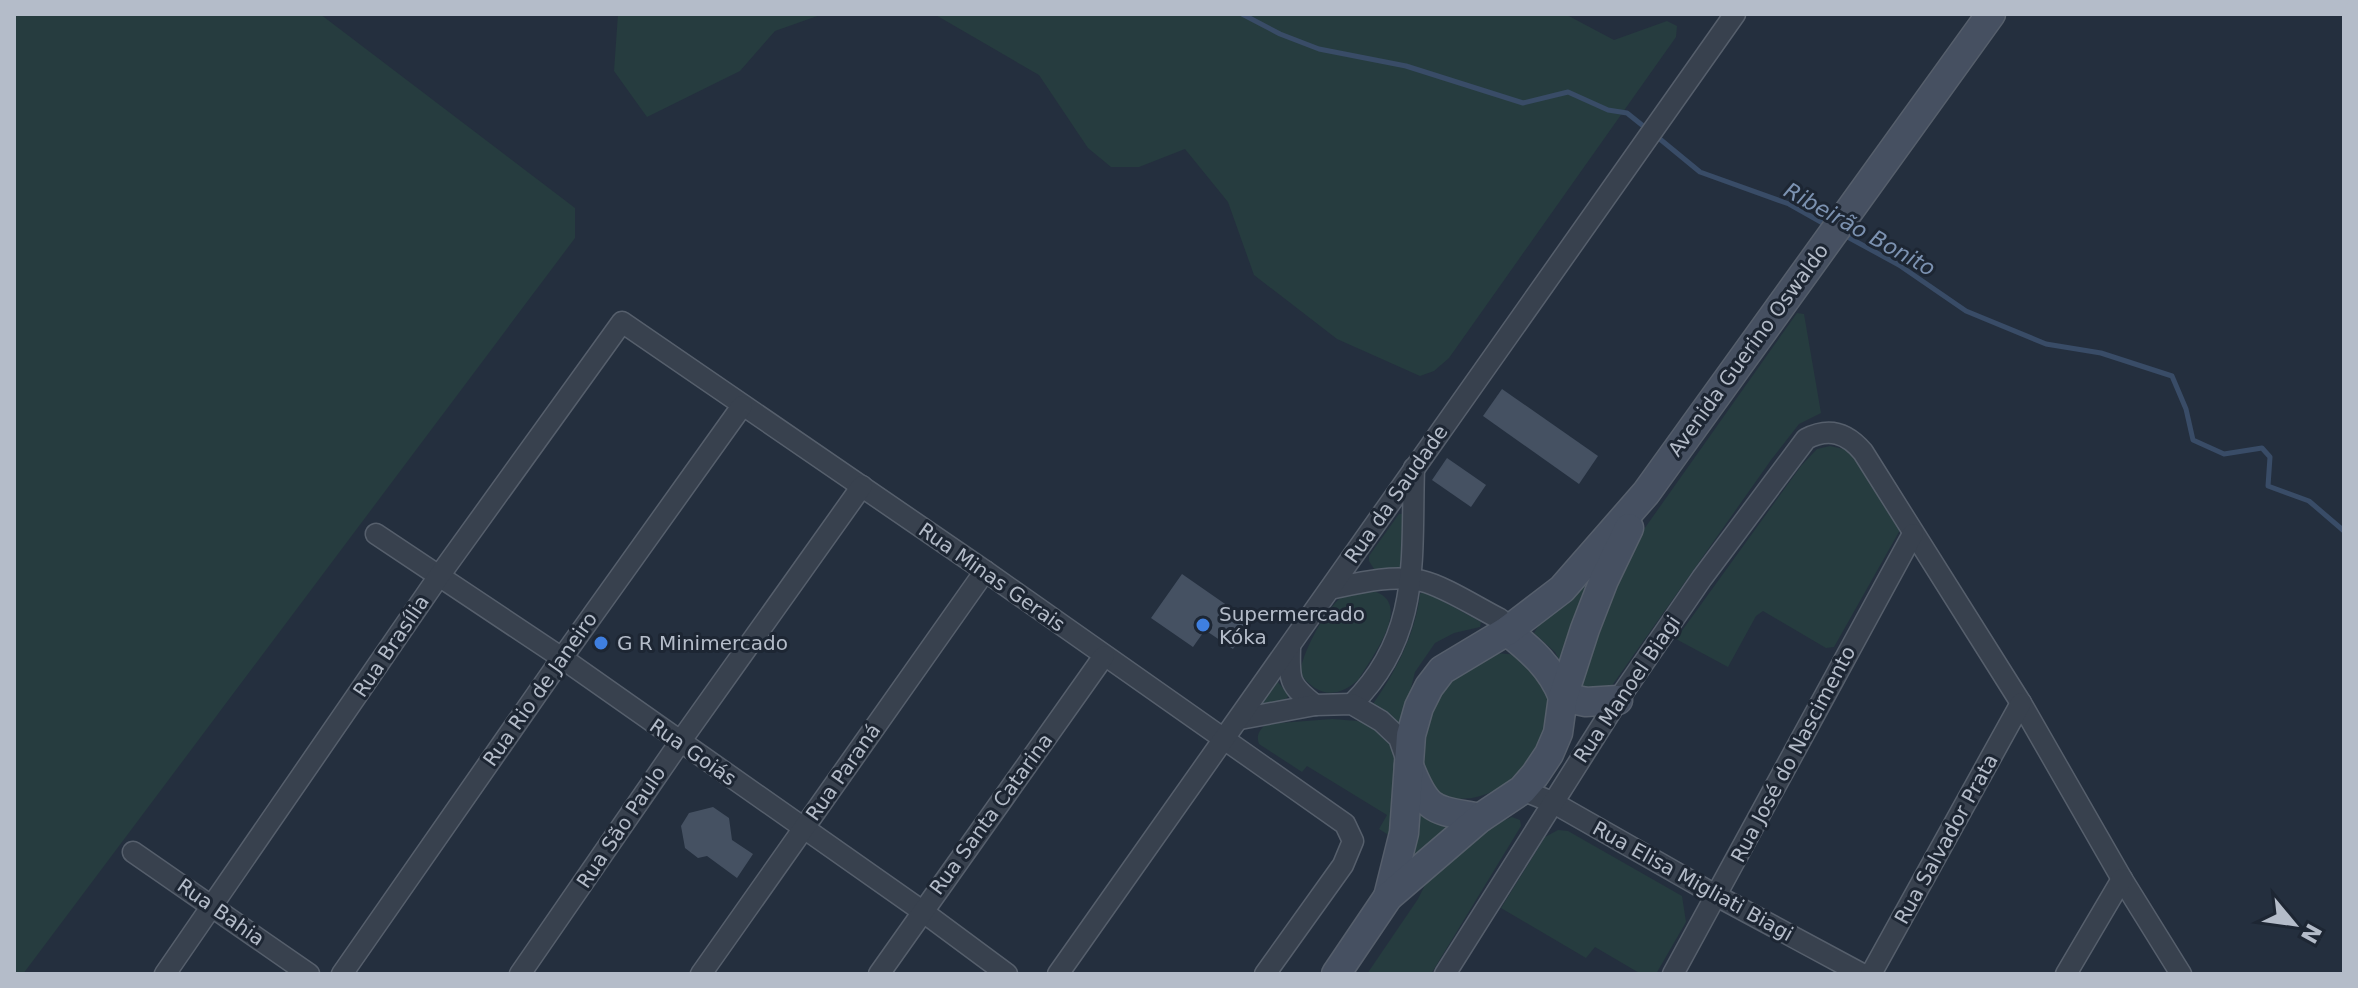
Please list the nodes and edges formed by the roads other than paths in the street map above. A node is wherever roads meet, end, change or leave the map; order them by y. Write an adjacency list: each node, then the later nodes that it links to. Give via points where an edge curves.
1 (1735, 14): 5 (street, Rua da Saudade)
2 (1991, 14): 7 (main road, Avenida Guerino Oswaldo)
3 (622, 322): 4 (street, Rua Minas Gerais); 11 (street, Rua Brasília)
4 (742, 406): 6 (street, Rua Minas Gerais); 17 (street, Rua Rio de Janeiro)
5 (1414, 468): 12 (street); 13 (street, Rua da Saudade)
6 (862, 486): 10 (street, Rua Minas Gerais); 25 (street, Rua São Paulo)
7 (1646, 493): 14 (main road, Avenida Guerino Oswaldo, via 1562,589); 18 (main road, Avenida Guerino Oswaldo, via 1604,580)
8 (376, 534): 11 (street, Rua Goiás)
9 (1913, 534): 19 (street, Rua Manoel Biagi, via 1863,452 1847,436 1816,434 1806,439); 20 (street); 33 (street, Rua José do Nascimento)
10 (985, 571): 16 (street, Rua Minas Gerais); 30 (street, Rua Paraná)
11 (439, 576): 17 (street, Rua Goiás); 35 (street, Rua Brasília)
12 (1410, 579): 13 (street); 14 (street, via 1425,581 1500,619); 21 (street, via 1398,640 1372,684)
13 (1330, 589): 15 (street, Rua da Saudade)
14 (1507, 631): 18 (main road, via 1536,654); 26 (main road, Avenida Guerino Oswaldo, via 1442,670 1419,707)
15 (1290, 649): 22 (street, via 1289,679); 23 (street, Rua da Saudade)
16 (1104, 656): 24 (street, Rua Minas Gerais); 36 (street, Rua Santa Catarina)
17 (562, 658): 25 (street, Rua Goiás); 39 (street, Rua Rio de Janeiro)
18 (1563, 697): 19 (main road); 27 (main road, Avenida Guerino Oswaldo, via 1549,754)
19 (1618, 700): 28 (street, Rua Manoel Biagi)
20 (2021, 703): 32 (street); 50 (street, Rua Salvador Prata)
21 (1352, 704): 22 (street); 26 (street, via 1399,738)
22 (1315, 705): 23 (street)
23 (1240, 719): 24 (street, Rua da Saudade)
24 (1226, 739): 44 (street, Rua da Saudade); 45 (street, Rua Minas Gerais, via 1345,824 1353,841 1343,865)
25 (680, 742): 30 (street, Rua Goiás); 40 (street, Rua São Paulo)
26 (1407, 761): 29 (main road, via 1431,805); 34 (main road, Avenida Guerino Oswaldo, via 1404,833)
27 (1522, 790): 28 (street, Rua Elisa Migliati Biagi); 29 (main road, Avenida Guerino Oswaldo)
28 (1552, 802): 33 (street, Rua Elisa Migliati Biagi); 47 (street, Rua Manoel Biagi)
29 (1480, 818): 34 (main road, Avenida Guerino Oswaldo)
30 (803, 829): 36 (street, Rua Goiás); 41 (street, Rua Paraná)
31 (133, 852): 35 (street, Rua Bahia)
32 (2122, 879): 51 (street); 52 (street)
33 (1717, 896): 48 (street, Rua José do Nascimento); 49 (street, Rua Elisa Migliati Biagi)
34 (1388, 897): 46 (main road)
35 (213, 906): 37 (street, Rua Brasília); 38 (street, Rua Bahia)
36 (922, 911): 42 (street, Rua Santa Catarina); 43 (street, Rua Goiás)
37 (165, 974)
38 (309, 974)
39 (342, 974)
40 (520, 974)
41 (701, 974)
42 (879, 974)
43 (1007, 974)
44 (1058, 974)
45 (1265, 974)
46 (1336, 974)
47 (1445, 974)
48 (1673, 974)
49 (1862, 974)
50 (1871, 974)
51 (2066, 974)
52 (2181, 974)

